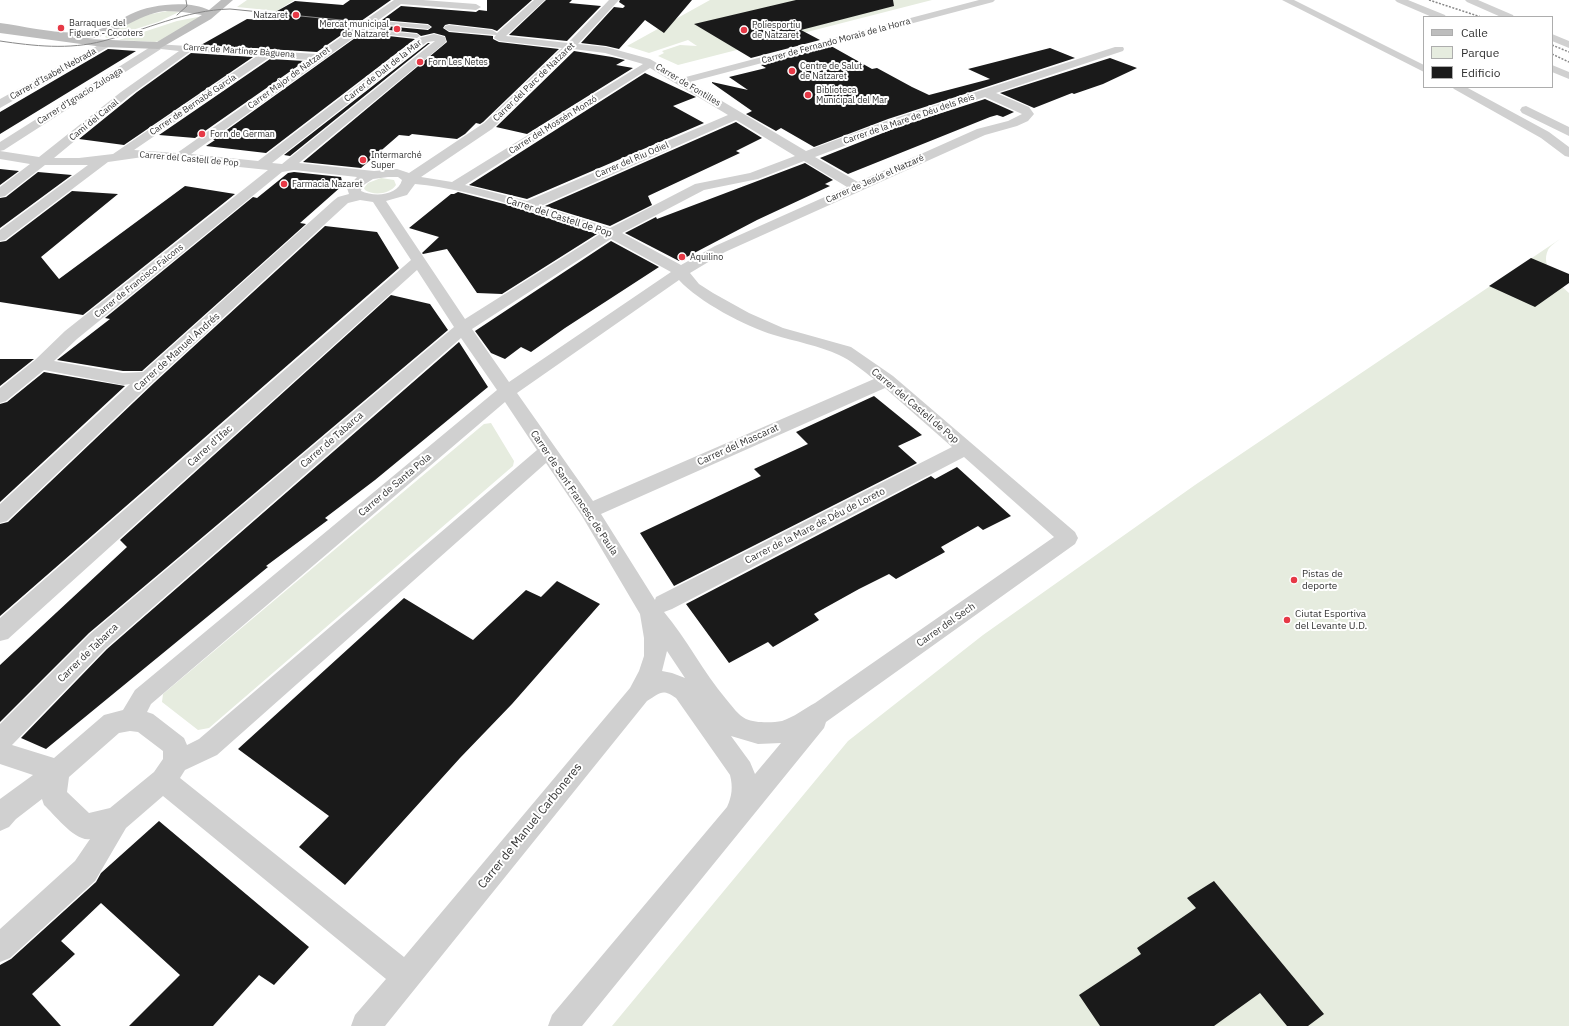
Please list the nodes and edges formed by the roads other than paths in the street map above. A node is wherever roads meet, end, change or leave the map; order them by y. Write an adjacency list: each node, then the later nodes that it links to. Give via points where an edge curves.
1 (216, 0): 13 (street, via 204,6)
2 (228, 0): 16 (street)
3 (399, 0): 19 (street, Carrer Major de Natzaret); 26 (street, Carrer de Fontilles, via 476,7 449,28)
4 (540, 0): 26 (street, via 502,33)
5 (614, 0): 33 (street, Carrer del Parc de Natzaret)
6 (964, 0): 43 (street, Carrer de Fernando Morais de la Horra)
7 (990, 0): 43 (street, Carrer de Fernando Morais de la Horra)
8 (1278, 0): 17 (street)
9 (1287, 0): 17 (street)
10 (1306, 0): 22 (street)
11 (1400, 0): 14 (street)
12 (1470, 0): 15 (street)
13 (179, 8): 16 (street, via 202,10); 25 (street, via 147,11)
14 (1439, 16)
15 (1507, 16)
16 (207, 17): 32 (street)
17 (1323, 18): 41 (street)
18 (1350, 20): 22 (street)
19 (369, 22): 21 (lane); 24 (street, Carrer Major de Natzaret)
20 (0, 26): 25 (street, via 76,35)
21 (428, 27)
22 (1361, 27): 38 (street)
23 (0, 30): 29 (street)
24 (357, 30): 27 (lane); 37 (street, Carrer Major de Natzaret)
25 (99, 34): 30 (street, via 100,39 107,41)
26 (496, 35): 33 (street, Carrer de Fontilles)
27 (417, 36)
28 (1553, 37): 31 (street)
29 (106, 44): 30 (street); 46 (street, Carrer d'Isabel Nebrada)
30 (140, 45): 32 (street)
31 (1569, 45)
32 (159, 46): 34 (street, Carrer de Martínez Bàguena); 50 (street, Carrer d'Ignacio Zuloaga)
33 (571, 46): 39 (street, Carrer de Fontilles, via 606,50); 60 (street, Carrer del Parc de Natzaret, via 488,126)
34 (188, 48): 36 (street, Carrer de Martínez Bàguena); 56 (street, Camí del Canal, via 125,94)
35 (1119, 49): 45 (street, Carrer de la Mare de Déu dels Reis)
36 (269, 54): 37 (street, Carrer de Martínez Bàguena); 55 (street, Carrer de Bernabé García)
37 (319, 57): 54 (street, Carrer Major de Natzaret)
38 (1423, 58)
39 (651, 63): 43 (street, Carrer de Fontilles); 61 (street, Carrer del Mossén Monzó)
40 (1553, 68): 42 (street)
41 (1423, 69)
42 (1569, 76)
43 (677, 79): 48 (street, Carrer de Fontilles)
44 (1460, 88): 51 (street, via 1545,135)
45 (986, 93): 53 (street, Carrer de la Mare de Déu dels Reis); 63 (street, Carrer de Jesús el Natzaré, via 1025,110 1028,114 1010,124 981,132)
46 (0, 104)
47 (1516, 104): 49 (street)
48 (737, 115): 53 (street, Carrer de Fontilles); 67 (street, Carrer del Riu Odiel)
49 (1569, 132)
50 (0, 147)
51 (1569, 153)
52 (0, 155): 56 (street, Carrer del Castell de Pop)
53 (804, 155): 62 (street, Carrer de la Mare de Déu dels Reis, via 744,179); 63 (street, Carrer de Fontilles)
54 (180, 157): 55 (street, Carrer del Castell de Pop, via 143,154); 57 (street, Carrer del Castell de Pop)
55 (111, 158): 56 (street, Carrer del Castell de Pop); 69 (street, Carrer de Bernabé García)
56 (43, 161): 65 (street, Camí del Canal)
57 (261, 165): 58 (street, Carrer del Castell de Pop); 58 (street, Carrer de Dalt de la Mar, via 423,40 434,37 441,39)
58 (282, 168): 59 (street, Carrer del Castell de Pop, via 294,166); 64 (street, Carrer del Castell de Pop, via 351,180); 73 (street, Carrer de Francisco Falcons, via 71,335)
59 (375, 174): 60 (street, Carrer del Castell de Pop, via 401,174); 64 (street, Carrer de Manuel Andrés)
60 (409, 180): 61 (street, Carrer del Castell de Pop); 66 (street, Carrer del Parc de Natzaret, via 404,191)
61 (454, 186): 67 (street, Carrer del Castell de Pop)
62 (700, 187): 68 (street, Carrer de Tabarca)
63 (857, 187): 71 (street, Carrer de Jesús el Natzaré, via 720,249)
64 (358, 190): 66 (street, Carrer del Castell de Pop, via 365,198); 74 (street, Carrer de Manuel Andrés, via 338,204)
65 (0, 193)
66 (378, 199): 70 (street, Carrer de Sant Francesc de Paula)
67 (528, 206): 68 (street, Carrer del Castell de Pop)
68 (611, 233): 71 (street, Carrer del Castell de Pop); 72 (street, Carrer de Tabarca)
69 (0, 237)
70 (419, 260): 72 (street, Carrer de Sant Francesc de Paula); 84 (street, Carrer d'Ifac)
71 (681, 272): 75 (street, Carrer del Castell de Pop, via 694,287 743,316 777,331 845,351); 76 (street, Carrer de Santa Pola)
72 (463, 328): 76 (street, Carrer de Sant Francesc de Paula); 88 (street, Carrer de Tabarca, via 98,641)
73 (41, 364): 74 (street, via 123,379); 77 (street, Carrer de Francisco Falcons)
74 (148, 377): 81 (street, Carrer de Manuel Andrés)
75 (887, 380): 78 (street, Carrer del Castell de Pop); 80 (street, Carrer del Mascarat)
76 (506, 392): 79 (street, Carrer de Sant Francesc de Paula); 87 (street, Carrer de Santa Pola, via 143,697)
77 (0, 397)
78 (966, 448): 82 (street, Carrer del Castell de Pop); 83 (street, Carrer de la Mare de Déu de Loreto)
79 (548, 452): 80 (street, Carrer de Sant Francesc de Paula); 91 (street, via 208,747)
80 (589, 511): 83 (street, Carrer de Sant Francesc de Paula)
81 (0, 516)
82 (1068, 538): 86 (street, Carrer del Sech)
83 (657, 607): 85 (street, Carrer de Manuel Carboneres, via 657,654 652,672); 86 (street, Carrer de Sant Francesc de Paula, via 666,630 710,697 726,718 739,728 758,733 782,732)
84 (0, 632)
85 (638, 695): 94 (street, via 659,681 668,681 684,690 741,770 745,783 745,798); 96 (street, Carrer de Manuel Carboneres)
86 (823, 711): 94 (street)
87 (130, 720): 90 (street, via 114,723); 91 (street, via 144,722 175,746)
88 (0, 741)
89 (0, 753): 90 (street)
90 (58, 771): 92 (street); 93 (street, via 53,796 85,827)
91 (170, 771): 93 (street); 96 (street)
92 (0, 818)
93 (117, 819): 95 (street, via 85,871)
94 (733, 820): 98 (street)
95 (0, 948)
96 (406, 977): 97 (street, Carrer de Manuel Carboneres)
97 (366, 1026)
98 (563, 1026)

